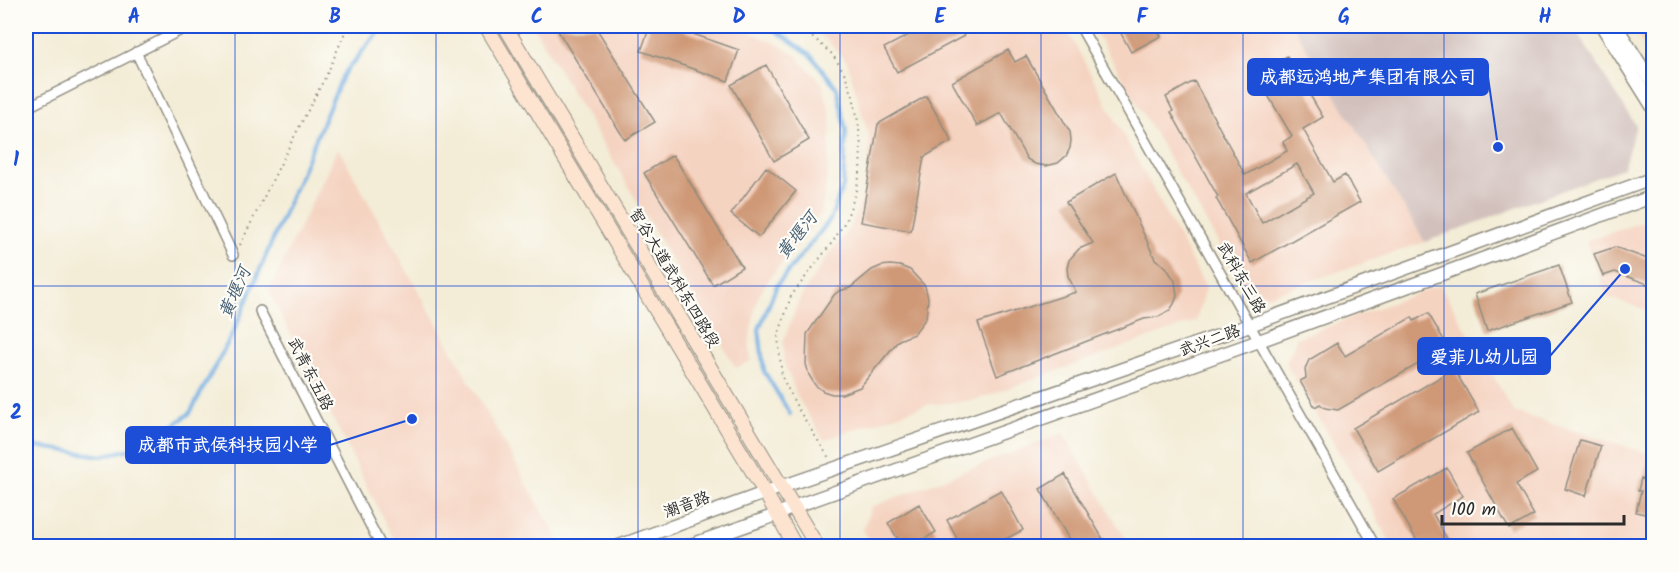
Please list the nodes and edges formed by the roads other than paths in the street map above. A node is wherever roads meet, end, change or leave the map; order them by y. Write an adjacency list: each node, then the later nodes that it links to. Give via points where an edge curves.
1 (189, 26): 7 (street)
2 (486, 26): 18 (main road, 智谷大道武科东四路段)
3 (505, 26): 17 (main road, 智谷大道武科东四路段)
4 (1080, 26): 15 (street, 武科东三路)
5 (1602, 26): 10 (street)
6 (1616, 26): 8 (street)
7 (136, 52): 9 (street); 13 (street)
8 (1653, 86)
9 (26, 108)
10 (1653, 110)
11 (1653, 178): 15 (street, 潮音路)
12 (1653, 196): 16 (street, 武兴二路)
13 (233, 255)
14 (260, 311): 21 (street, 武青东五路)
15 (1250, 325): 16 (street, 武科东三路); 17 (street, 潮音路)
16 (1259, 340): 19 (street, 武兴二路); 26 (street, 武科东三路)
17 (782, 487): 18 (street, 潮音路); 19 (main road, 智谷大道武科东四路段)
18 (766, 494): 20 (main road, 智谷大道武科东四路段); 22 (street, 潮音路)
19 (793, 507): 20 (street, 武兴二路); 25 (main road, 智谷大道武科东四路段)
20 (776, 514): 23 (street); 24 (main road, 智谷大道武科东四路段)
21 (381, 546)
22 (619, 546)
23 (688, 546)
24 (795, 546)
25 (817, 546)
26 (1375, 546)

